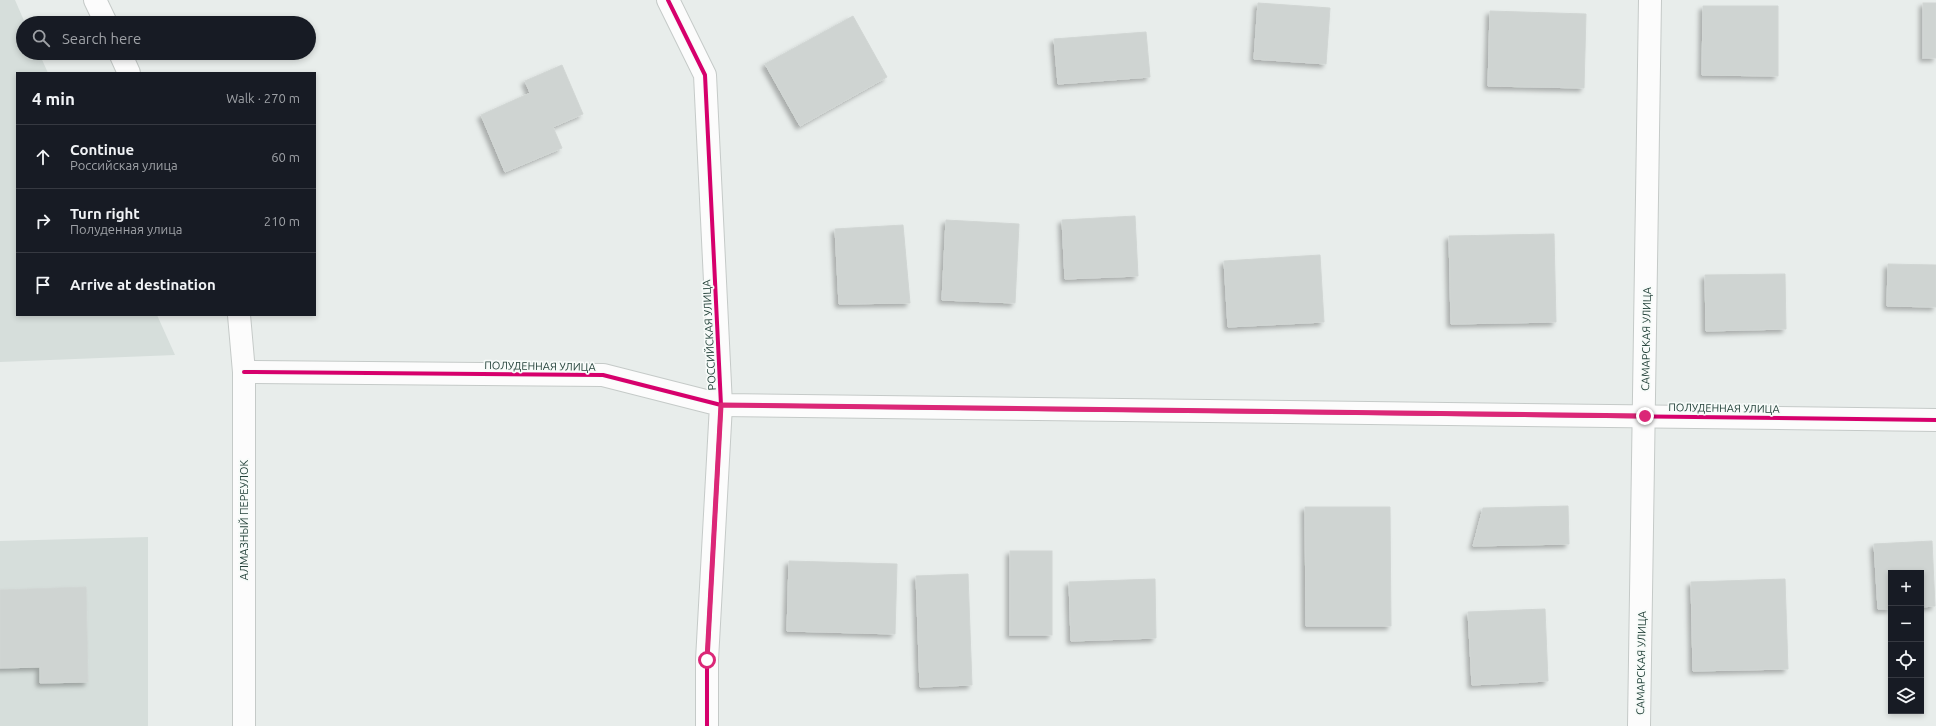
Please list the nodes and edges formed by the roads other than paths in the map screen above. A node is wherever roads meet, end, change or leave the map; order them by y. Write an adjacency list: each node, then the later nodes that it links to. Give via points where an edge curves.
1 (95, 0): 4 (street)
2 (668, 0): 9 (street, РОССИЙСКАЯ УЛИЦА, via 705,75)
3 (1650, 0): 10 (street, САМАРСКАЯ УЛИЦА)
4 (103, 16)
5 (123, 60): 6 (street)
6 (129, 72)
7 (239, 316): 8 (street, АЛМАЗНЫЙ ПЕРЕУЛОК)
8 (244, 372): 9 (street, ПОЛУДЕННАЯ УЛИЦА, via 603,375); 12 (street, АЛМАЗНЫЙ ПЕРЕУЛОК)
9 (721, 405): 10 (street, ПОЛУДЕННАЯ УЛИЦА); 13 (street, РОССИЙСКАЯ УЛИЦА, via 707,660)
10 (1645, 416): 11 (street, ПОЛУДЕННАЯ УЛИЦА); 14 (street, САМАРСКАЯ УЛИЦА)
11 (1936, 420)
12 (244, 726)
13 (707, 726)
14 (1640, 726)

